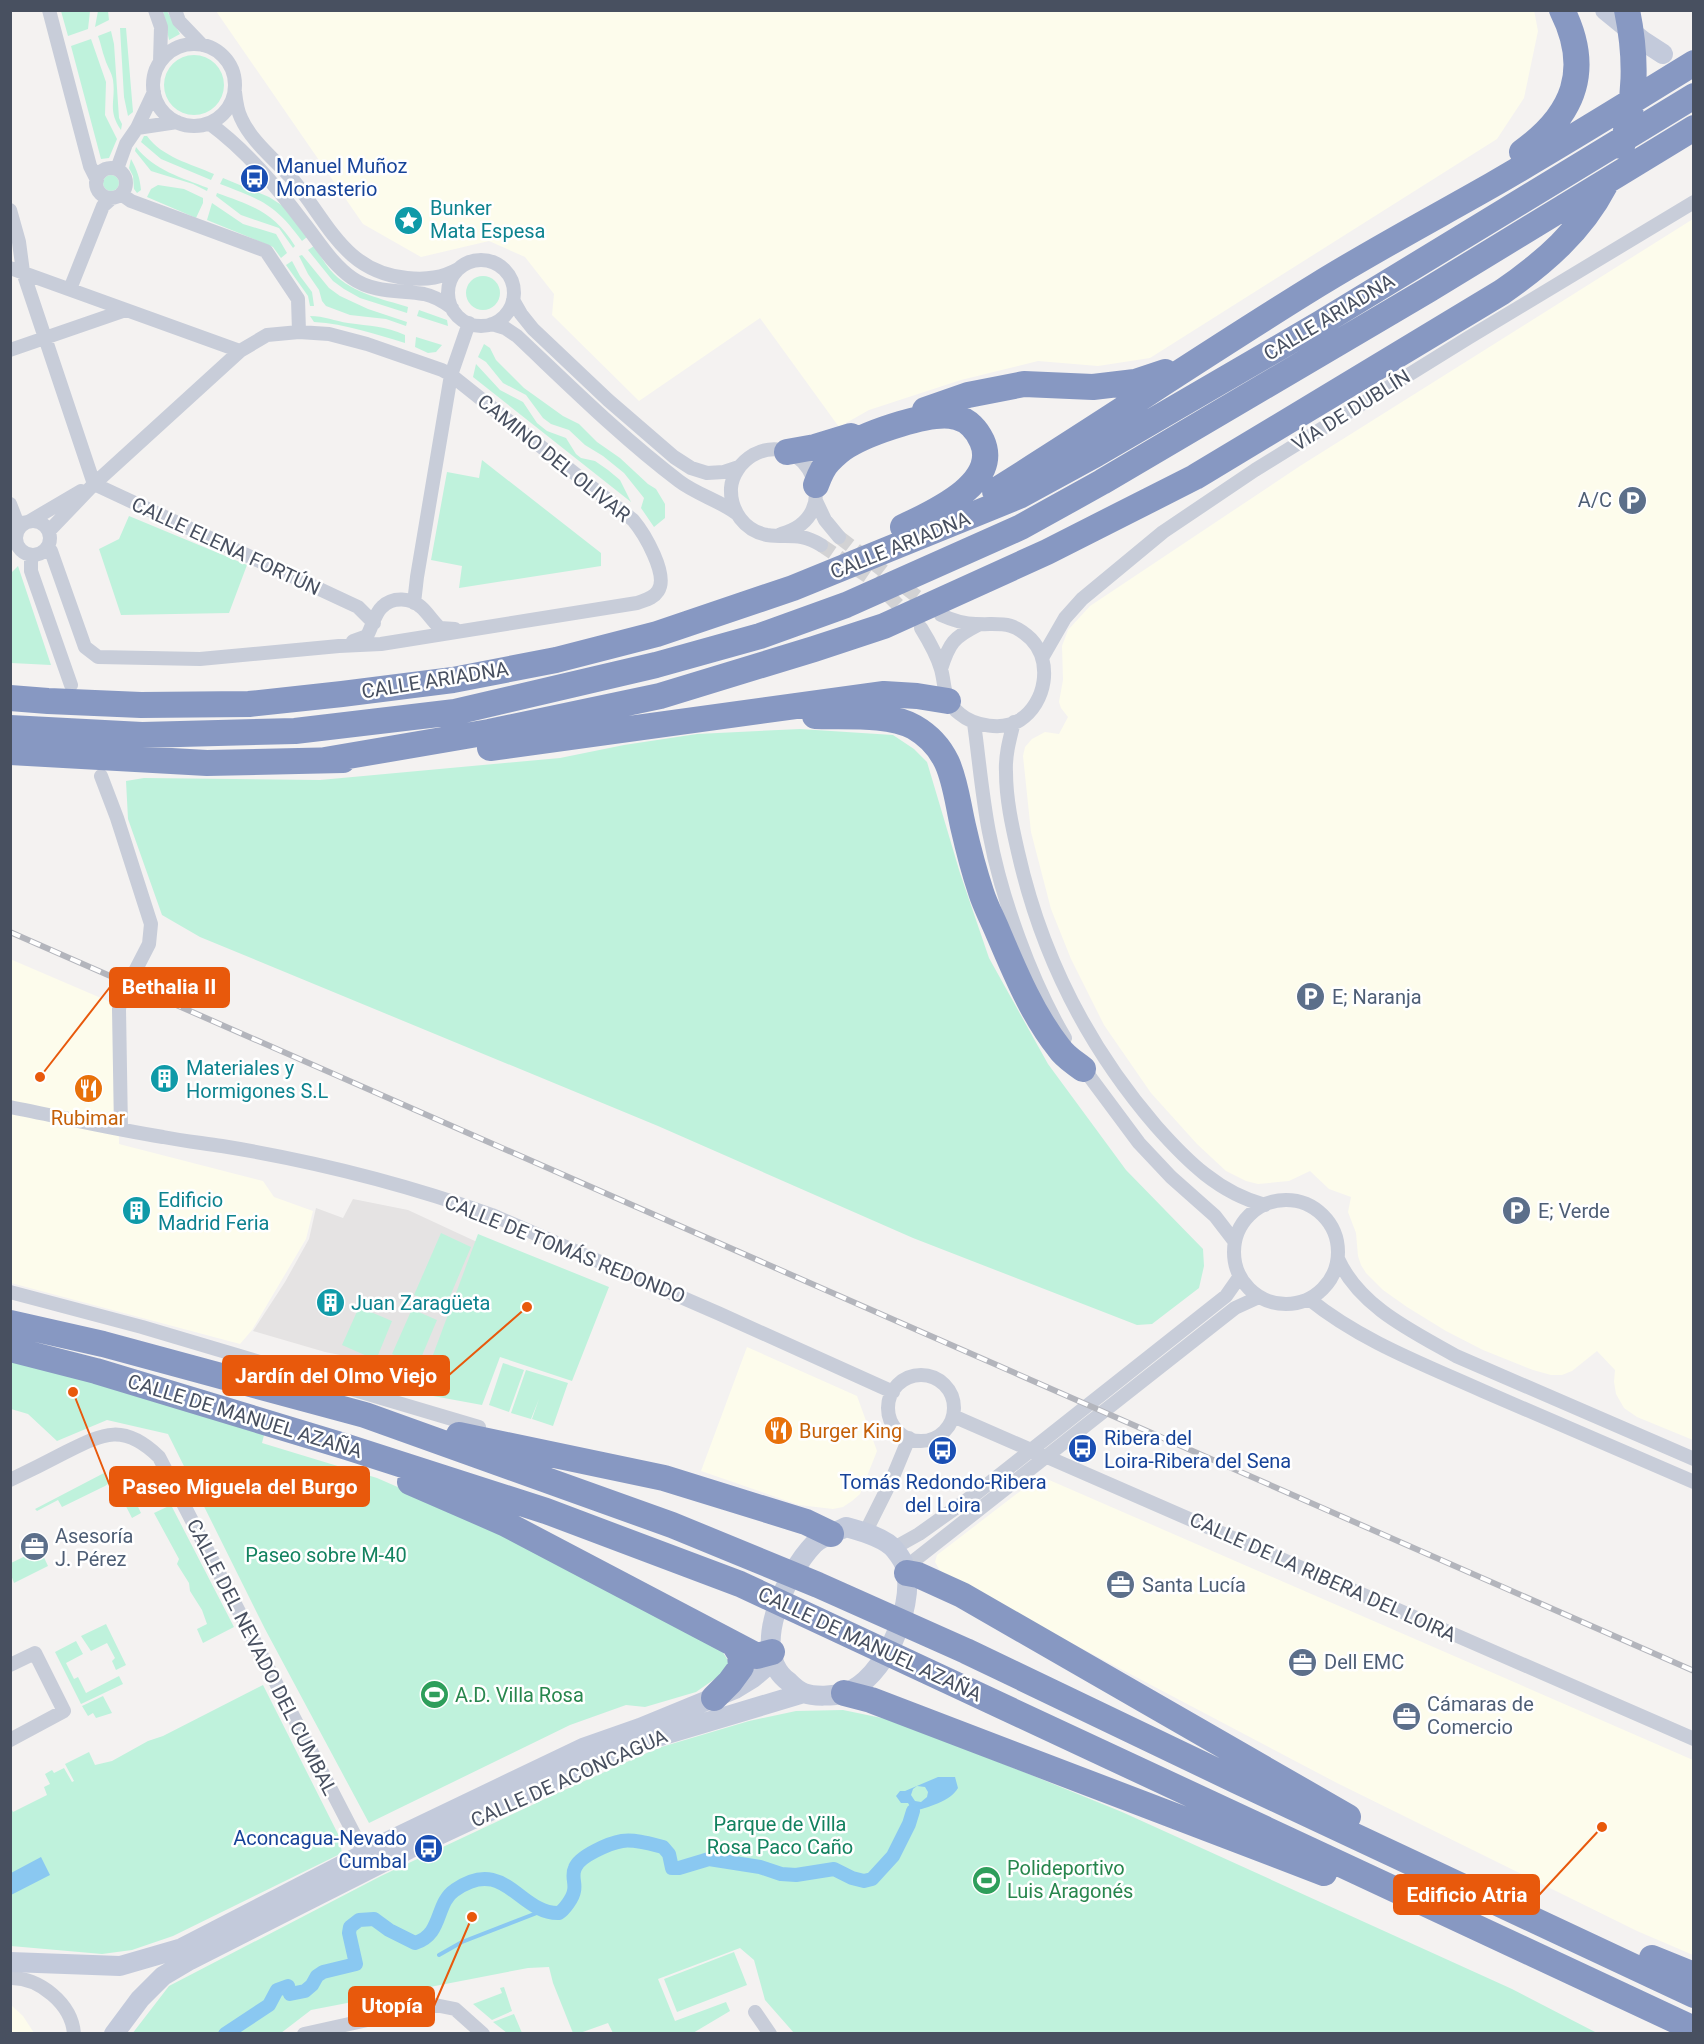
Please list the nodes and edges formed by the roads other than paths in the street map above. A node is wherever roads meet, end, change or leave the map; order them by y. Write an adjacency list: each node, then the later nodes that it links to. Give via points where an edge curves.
1 (48, 10): 19 (street, via 90,166)
2 (155, 10): 9 (street, via 161,27)
3 (175, 10): 7 (street)
4 (1562, 10): 22 (highway, via 1570,31 1576,70 1574,89 1559,118 1529,147)
5 (1605, 10): 8 (main road)
6 (1626, 10): 70 (highway, via 1634,70 1627,130 1604,188 1579,227 1531,272 1502,292 1195,477 1047,552 884,626 814,649 660,696 489,732)
7 (202, 45): 9 (street, via 179,47); 12 (street, via 214,49 228,62)
8 (1663, 54)
9 (160, 62): 11 (street)
10 (1694, 63): 22 (highway, via 1494,184)
11 (154, 92): 14 (street, via 162,110); 16 (street)
12 (235, 92): 15 (street, via 221,116); 23 (street, via 244,124 356,261 384,274 415,279 442,277)
13 (1694, 96): 45 (highway, CALLE ARIADNA, via 1321,323 1096,454 1019,496)
14 (177, 122): 15 (street, via 195,126); 16 (street)
15 (209, 123): 27 (street, via 245,153 334,262 353,279 376,288 424,294)
16 (137, 128): 18 (street)
17 (1694, 128): 68 (highway, CALLE ARIADNA, via 1438,284 1021,527 846,605 760,636 455,712 296,731 142,735)
18 (117, 169): 19 (street, via 104,170); 19 (street, via 126,180 124,190)
19 (107, 194): 25 (street); 31 (street, via 266,251 298,298)
20 (1694, 202): 60 (street, VÍA DE DUBLÍN, via 1255,470 1163,532 1082,599 1065,618)
21 (10, 210): 24 (street, via 19,242)
22 (1377, 249): 33 (highway)
23 (460, 268): 26 (street, via 481,260 499,265 512,280); 27 (street, via 449,288)
24 (17, 270): 25 (street); 32 (street)
25 (70, 289): 28 (street)
26 (513, 300): 30 (street, via 505,316); 38 (street, via 538,333 674,457 707,473)
27 (452, 308): 29 (street)
28 (126, 310): 32 (street); 35 (street)
29 (469, 323): 30 (street); 36 (street)
30 (492, 324): 42 (street, via 517,336 604,419 680,482)
31 (299, 332): 35 (street, CAMINO DEL OLIVAR, via 267,335); 36 (street, CAMINO DEL OLIVAR, via 329,334 368,344)
32 (44, 339): 34 (street); 39 (street)
33 (1214, 349): 37 (highway, via 1135,382 1093,387 1024,384 968,395 842,439); 45 (highway)
34 (10, 350)
35 (240, 351): 39 (street, CAMINO DEL OLIVAR)
36 (451, 375): 51 (street); 57 (street, CAMINO DEL OLIVAR, via 633,520 643,533 661,582 659,591 637,603)
37 (787, 452): 38 (street, via 759,453); 40 (street, via 808,467)
38 (739, 467): 42 (street, via 731,496)
39 (94, 484): 43 (street); 44 (street); 53 (street, CALLE ELENA FORTÚN, via 358,607)
40 (816, 493): 46 (street, via 805,522); 47 (street, via 825,520); 58 (highway, via 823,469 846,447 919,418 945,415 966,420 976,430 984,448 985,459 978,478 927,515)
41 (10, 504): 43 (street)
42 (736, 513): 46 (street, via 757,532)
43 (20, 529): 44 (street, via 42,523); 50 (street, via 17,545)
44 (49, 531): 49 (street)
45 (928, 532): 58 (highway, CALLE ARIADNA, via 793,588)
46 (781, 534): 48 (street, via 807,538)
47 (839, 537)
48 (821, 545)
49 (48, 548): 50 (street, via 40,554); 59 (street, via 85,647 98,657 200,659)
50 (22, 555): 62 (street)
51 (417, 577): 52 (street); 53 (street)
52 (418, 605): 53 (street, CALLE ELENA FORTÚN, via 400,599); 57 (street, via 440,628)
53 (381, 611): 59 (street, via 367,636)
54 (941, 615): 55 (street)
55 (978, 625): 60 (street, via 998,623 1017,628 1033,641); 61 (street, via 960,634 947,650)
56 (921, 628): 61 (street)
57 (469, 630): 59 (street, via 381,644)
58 (657, 634): 63 (highway, CALLE ARIADNA, via 556,660 453,680 249,704 141,705)
59 (339, 646)
60 (1042, 658): 66 (street, via 1043,687 1030,710)
61 (941, 669): 64 (street)
62 (72, 685)
63 (10, 698)
64 (948, 701): 65 (highway, via 884,694); 67 (street)
65 (734, 715): 70 (highway, via 398,760); 74 (highway, via 882,718 913,727 935,744 951,769 982,895 1008,954 1044,1027 1067,1057)
66 (1014, 722): 67 (street, via 1001,726); 77 (street, via 1005,769 1014,836 1037,918 1075,1009 1118,1077 1169,1141 1206,1177 1247,1201)
67 (974, 723): 74 (street, via 998,874 1027,957)
68 (10, 728)
69 (10, 752): 70 (highway, via 207,763)
70 (325, 760)
71 (101, 776): 72 (street, via 152,924 149,944)
72 (131, 979)
73 (122, 1000): 76 (street)
74 (1083, 1069): 78 (street, via 1139,1143 1215,1216)
75 (10, 1107): 76 (street, CALLE DE TOMÁS REDONDO)
76 (121, 1129): 87 (street, CALLE DE TOMÁS REDONDO, via 342,1171 461,1204 710,1309)
77 (1264, 1205): 78 (street, via 1242,1224); 79 (street, via 1288,1200 1314,1207 1335,1232)
78 (1235, 1242): 80 (street)
79 (1338, 1259): 83 (street, via 1329,1283); 88 (street, via 1362,1295 1422,1337)
80 (1240, 1276): 82 (street); 97 (street, via 1221,1301)
81 (10, 1292): 94 (street)
82 (1259, 1297): 83 (street, via 1279,1304); 97 (street, via 1229,1313)
83 (1310, 1299): 86 (street, via 1376,1343)
84 (10, 1323): 89 (highway, CALLE DE MANUEL AZAÑA, via 103,1344)
85 (10, 1349): 92 (highway, CALLE DE MANUEL AZAÑA)
86 (1477, 1388): 88 (street, via 1501,1389 1550,1411); 96 (street)
87 (892, 1392): 90 (street, via 915,1376 934,1378 948,1389); 91 (street, via 890,1419)
88 (1564, 1403): 93 (street)
89 (365, 1415): 94 (highway); 111 (highway, CALLE DE MANUEL AZAÑA, via 672,1525 818,1585 966,1651)
90 (953, 1416): 91 (street, via 950,1425 936,1437); 108 (street, CALLE DE LA RIBERA DEL LOIRA)
91 (909, 1438): 98 (street)
92 (347, 1447): 102 (highway, via 403,1479 504,1523); 112 (highway, CALLE DE MANUEL AZAÑA, via 546,1511 740,1584)
93 (1694, 1459)
94 (663, 1478): 99 (highway, via 806,1522)
95 (10, 1480): 110 (street, CALLE DEL NEVADO DEL CUMBAL, via 97,1436 115,1434 131,1438 159,1457)
96 (1694, 1482)
97 (983, 1497): 100 (street); 101 (street)
98 (866, 1532): 99 (main road, via 846,1527); 100 (main road)
99 (823, 1538): 103 (main road, via 797,1566 784,1588 773,1620)
100 (894, 1548): 101 (main road)
101 (906, 1574): 105 (main road, via 905,1610 895,1638 879,1665); 111 (highway, via 918,1575 962,1595)
102 (734, 1644): 103 (highway, via 757,1656); 107 (highway, via 741,1667)
103 (772, 1652): 106 (main road, via 786,1680); 107 (main road, CALLE DE ACONCAGUA, via 753,1678)
104 (10, 1665): 109 (street, via 35,1653 64,1711)
105 (852, 1688): 106 (main road, via 825,1695); 112 (highway, via 871,1700 1342,1879)
106 (804, 1693): 110 (main road, CALLE DE ACONCAGUA, via 644,1741 409,1849)
107 (714, 1698): 110 (main road, CALLE DE ACONCAGUA, via 583,1748)
108 (1694, 1739)
109 (10, 1740)
110 (368, 1861): 113 (main road, CALLE DE ACONCAGUA, via 182,1948 120,1966); 120 (main road, CALLE DE ACONCAGUA, via 163,1976)
111 (1501, 1905): 114 (highway, via 1621,1945); 116 (highway, CALLE DE MANUEL AZAÑA)
112 (1433, 1906): 118 (highway, CALLE DE MANUEL AZAÑA); 124 (highway)
113 (10, 1962)
114 (1694, 1975)
115 (10, 1978): 119 (street, via 34,1982 51,1991 65,2010)
116 (1694, 1995)
117 (755, 2012): 123 (street)
118 (1694, 2029)
119 (74, 2034)
120 (114, 2034)
121 (304, 2034): 122 (street, via 435,2005 454,2009)
122 (483, 2034)
123 (770, 2034)
124 (1664, 2034)

